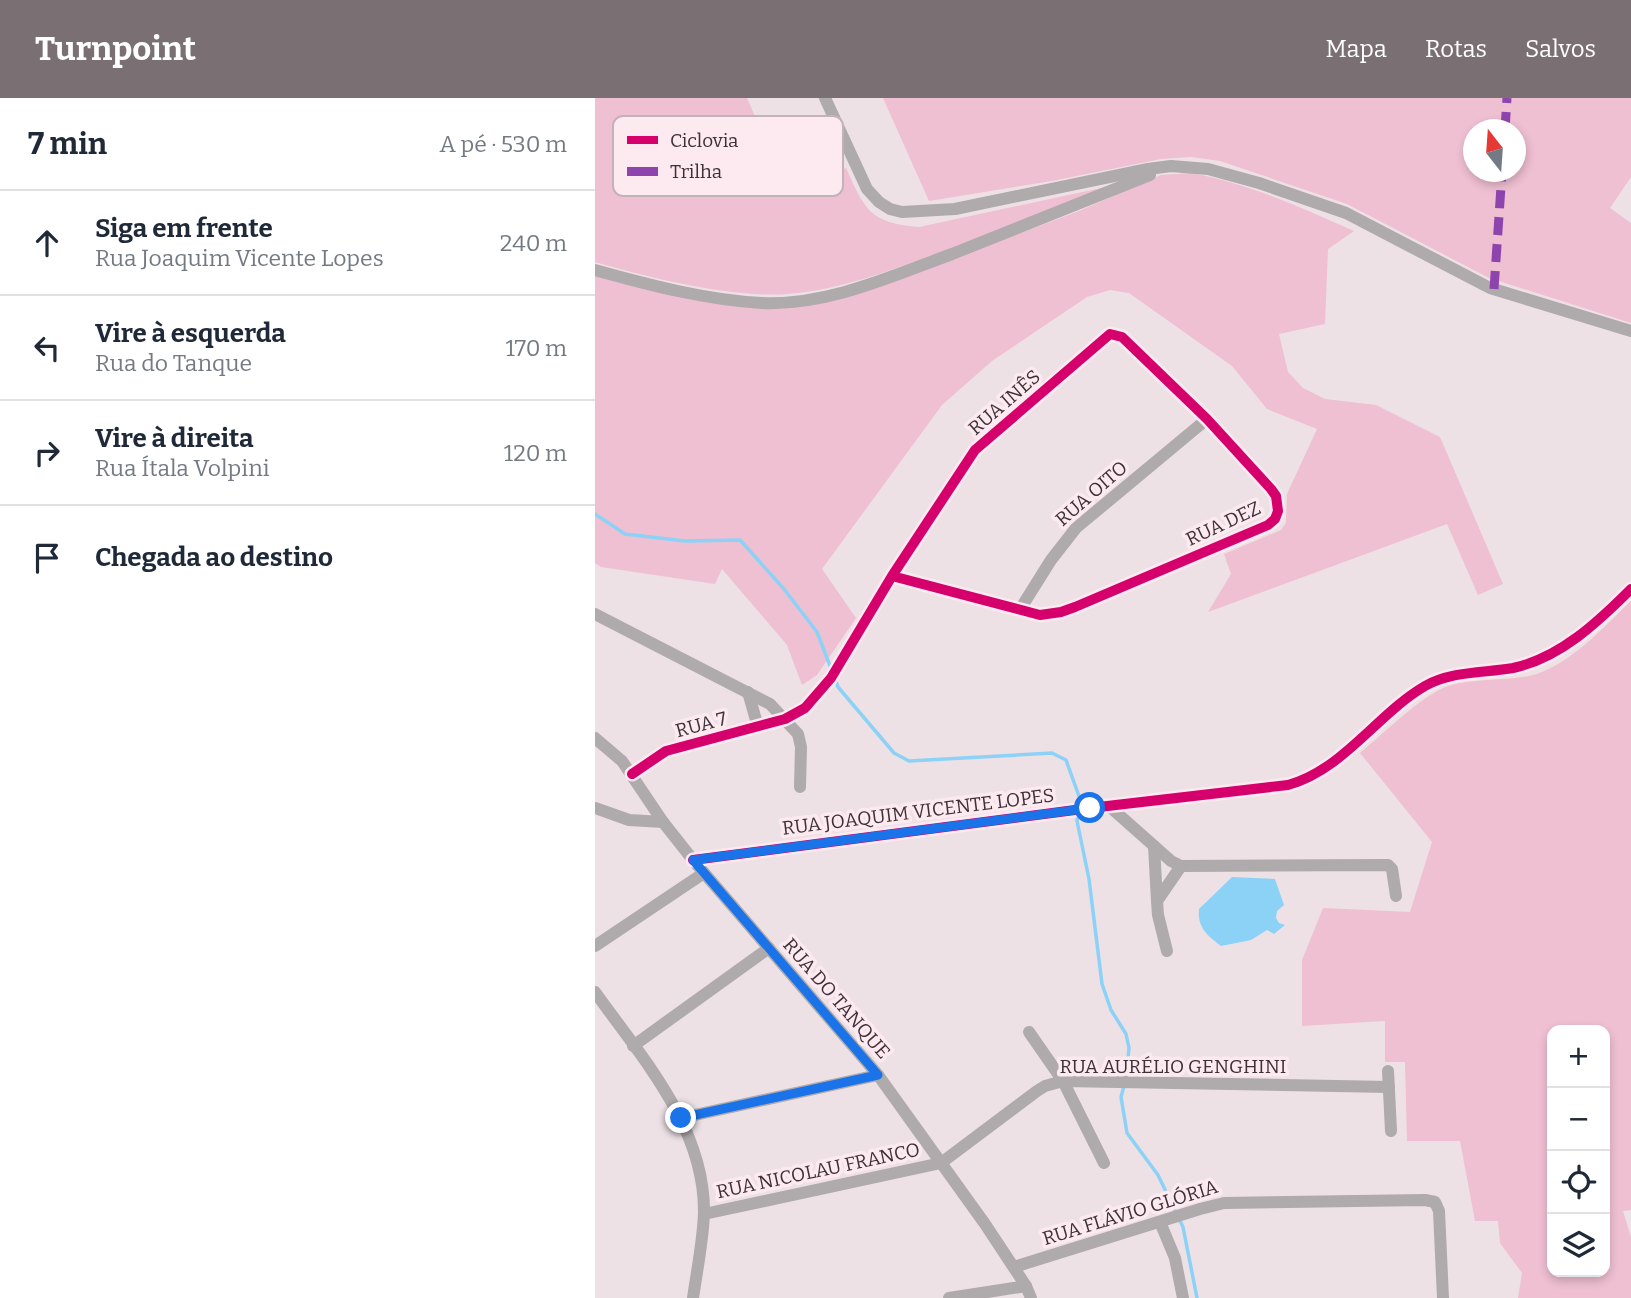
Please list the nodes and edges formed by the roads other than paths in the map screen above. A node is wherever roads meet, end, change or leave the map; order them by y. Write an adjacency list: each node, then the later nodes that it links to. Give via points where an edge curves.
1 (825, 98): 2 (street)
2 (833, 116)
3 (843, 137): 4 (street, via 867,189 879,202 902,212 955,209)
4 (1171, 166): 5 (street, via 895,275 814,299 762,303 683,293); 6 (street, via 1208,169 1333,209 1490,288)
5 (595, 270)
6 (1631, 331)
7 (1105, 336): 8 (street, RUA DEZ, via 1115,333 1122,337); 9 (street, RUA INÊS, via 975,450)
8 (1207, 419): 11 (street, RUA OITO, via 1076,528); 11 (street, RUA DEZ, via 1272,489 1278,504 1275,519 1268,526 1061,612 1039,615)
9 (892, 576): 11 (street); 14 (street, RUA INÊS, via 822,691)
10 (1631, 589): 19 (street, RUA JOAQUIM VICENTE LOPES, via 1587,629 1549,655 1511,668 1444,677 1422,688 1302,781)
11 (1019, 611)
12 (595, 614): 13 (street)
13 (748, 692): 14 (street); 15 (street)
14 (785, 719): 15 (street, RUA 7); 18 (street, via 800,741)
15 (758, 727): 17 (street, RUA 7, via 666,751)
16 (595, 738): 17 (street, RUA DO TANQUE)
17 (632, 774): 21 (street, RUA DO TANQUE)
18 (800, 787)
19 (1109, 806): 22 (street); 23 (street, RUA JOAQUIM VICENTE LOPES)
20 (595, 808): 21 (street, via 629,820)
21 (663, 822): 23 (street, RUA DO TANQUE)
22 (1154, 846): 24 (street); 27 (street)
23 (693, 860): 25 (street, RUA DO TANQUE)
24 (1181, 866): 26 (street, via 1388,865); 27 (street)
25 (704, 873): 28 (street); 29 (street, RUA DO TANQUE)
26 (1396, 896)
27 (1157, 901): 30 (street)
28 (595, 946)
29 (769, 948): 33 (street); 35 (street, RUA DO TANQUE)
30 (1167, 951)
31 (595, 992): 33 (street)
32 (1029, 1032): 36 (street)
33 (633, 1046): 38 (street)
34 (1388, 1071): 37 (street)
35 (878, 1075): 38 (street); 40 (street, RUA DO TANQUE)
36 (1063, 1082): 37 (street, RUA AURÉLIO GENGHINI); 40 (street, RUA AURÉLIO GENGHINI, via 1037,1091); 41 (street)
37 (1389, 1087): 39 (street)
38 (681, 1118): 42 (street, via 699,1172)
39 (1391, 1131)
40 (941, 1163): 42 (street, RUA NICOLAU FRANCO); 44 (street, RUA DO TANQUE)
41 (1104, 1163)
42 (704, 1214): 46 (street)
43 (1161, 1222): 44 (street, RUA FLÁVIO GLÓRIA); 48 (street); 49 (street, RUA FLÁVIO GLÓRIA, via 1231,1202 1435,1202)
44 (1014, 1267): 45 (street, RUA DO TANQUE)
45 (1028, 1292): 47 (street)
46 (693, 1298)
47 (949, 1298)
48 (1183, 1298)
49 (1443, 1298)

